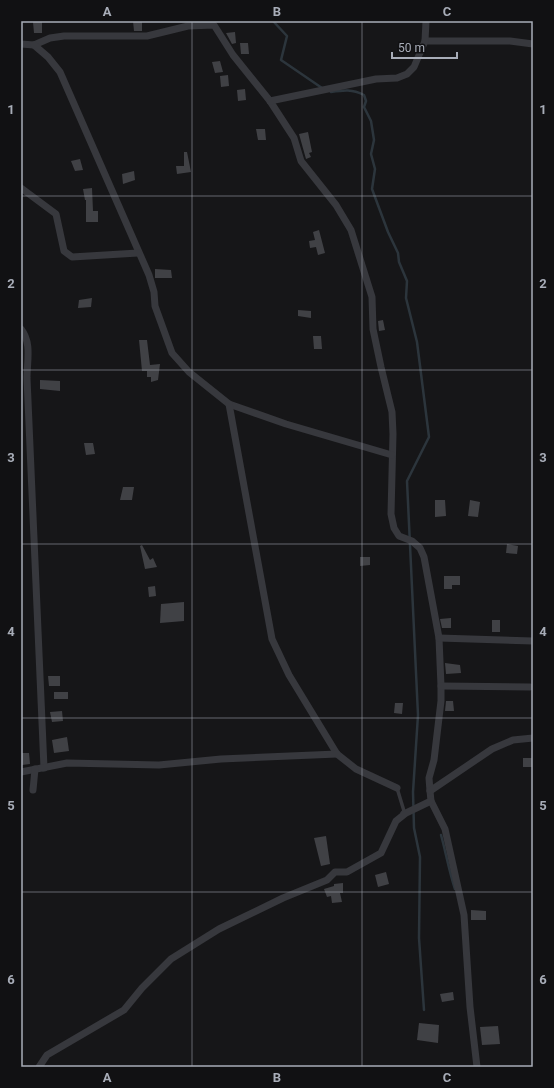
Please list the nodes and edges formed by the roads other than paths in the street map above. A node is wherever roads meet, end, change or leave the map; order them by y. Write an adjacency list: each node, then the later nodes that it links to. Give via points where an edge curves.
1 (426, 21): 3 (street)
2 (214, 23): 6 (street, via 146,36 64,36 50,38); 7 (street, via 233,55)
3 (425, 41): 5 (street, via 510,41); 7 (street, via 414,67 402,76)
4 (21, 44): 6 (street)
5 (533, 44)
6 (34, 45): 9 (street, via 60,72)
7 (270, 101): 12 (street, via 294,138 301,162 336,205 351,230 361,259 372,297 373,329 392,412)
8 (21, 188): 9 (street, via 56,214 64,251 68,255 72,257)
9 (138, 253): 11 (street, via 149,275 155,306 172,353 189,372)
10 (21, 328): 19 (street, via 26,334 28,351 27,378)
11 (229, 404): 12 (street, via 286,424); 18 (street, via 272,640 289,675)
12 (392, 455): 13 (street, via 391,514 394,528 399,536 420,548 424,557)
13 (439, 638): 14 (street); 15 (street)
14 (533, 642)
15 (441, 686): 16 (street); 24 (street, via 435,753 429,778)
16 (530, 687)
17 (533, 738): 24 (street, via 513,740 492,749)
18 (337, 754): 19 (street, via 222,759 159,765 67,763); 22 (street, via 356,770)
19 (44, 768): 20 (street)
20 (35, 769): 21 (street); 23 (street)
21 (21, 772)
22 (397, 788): 26 (lane, via 404,811)
23 (33, 790)
24 (430, 791): 25 (street)
25 (431, 801): 26 (street, via 406,813); 28 (street, via 445,829 464,915)
26 (396, 822): 27 (street, via 381,853 347,872 335,872 327,880 282,898 219,929 171,959 124,1010 47,1055)
27 (39, 1067)
28 (477, 1067)

